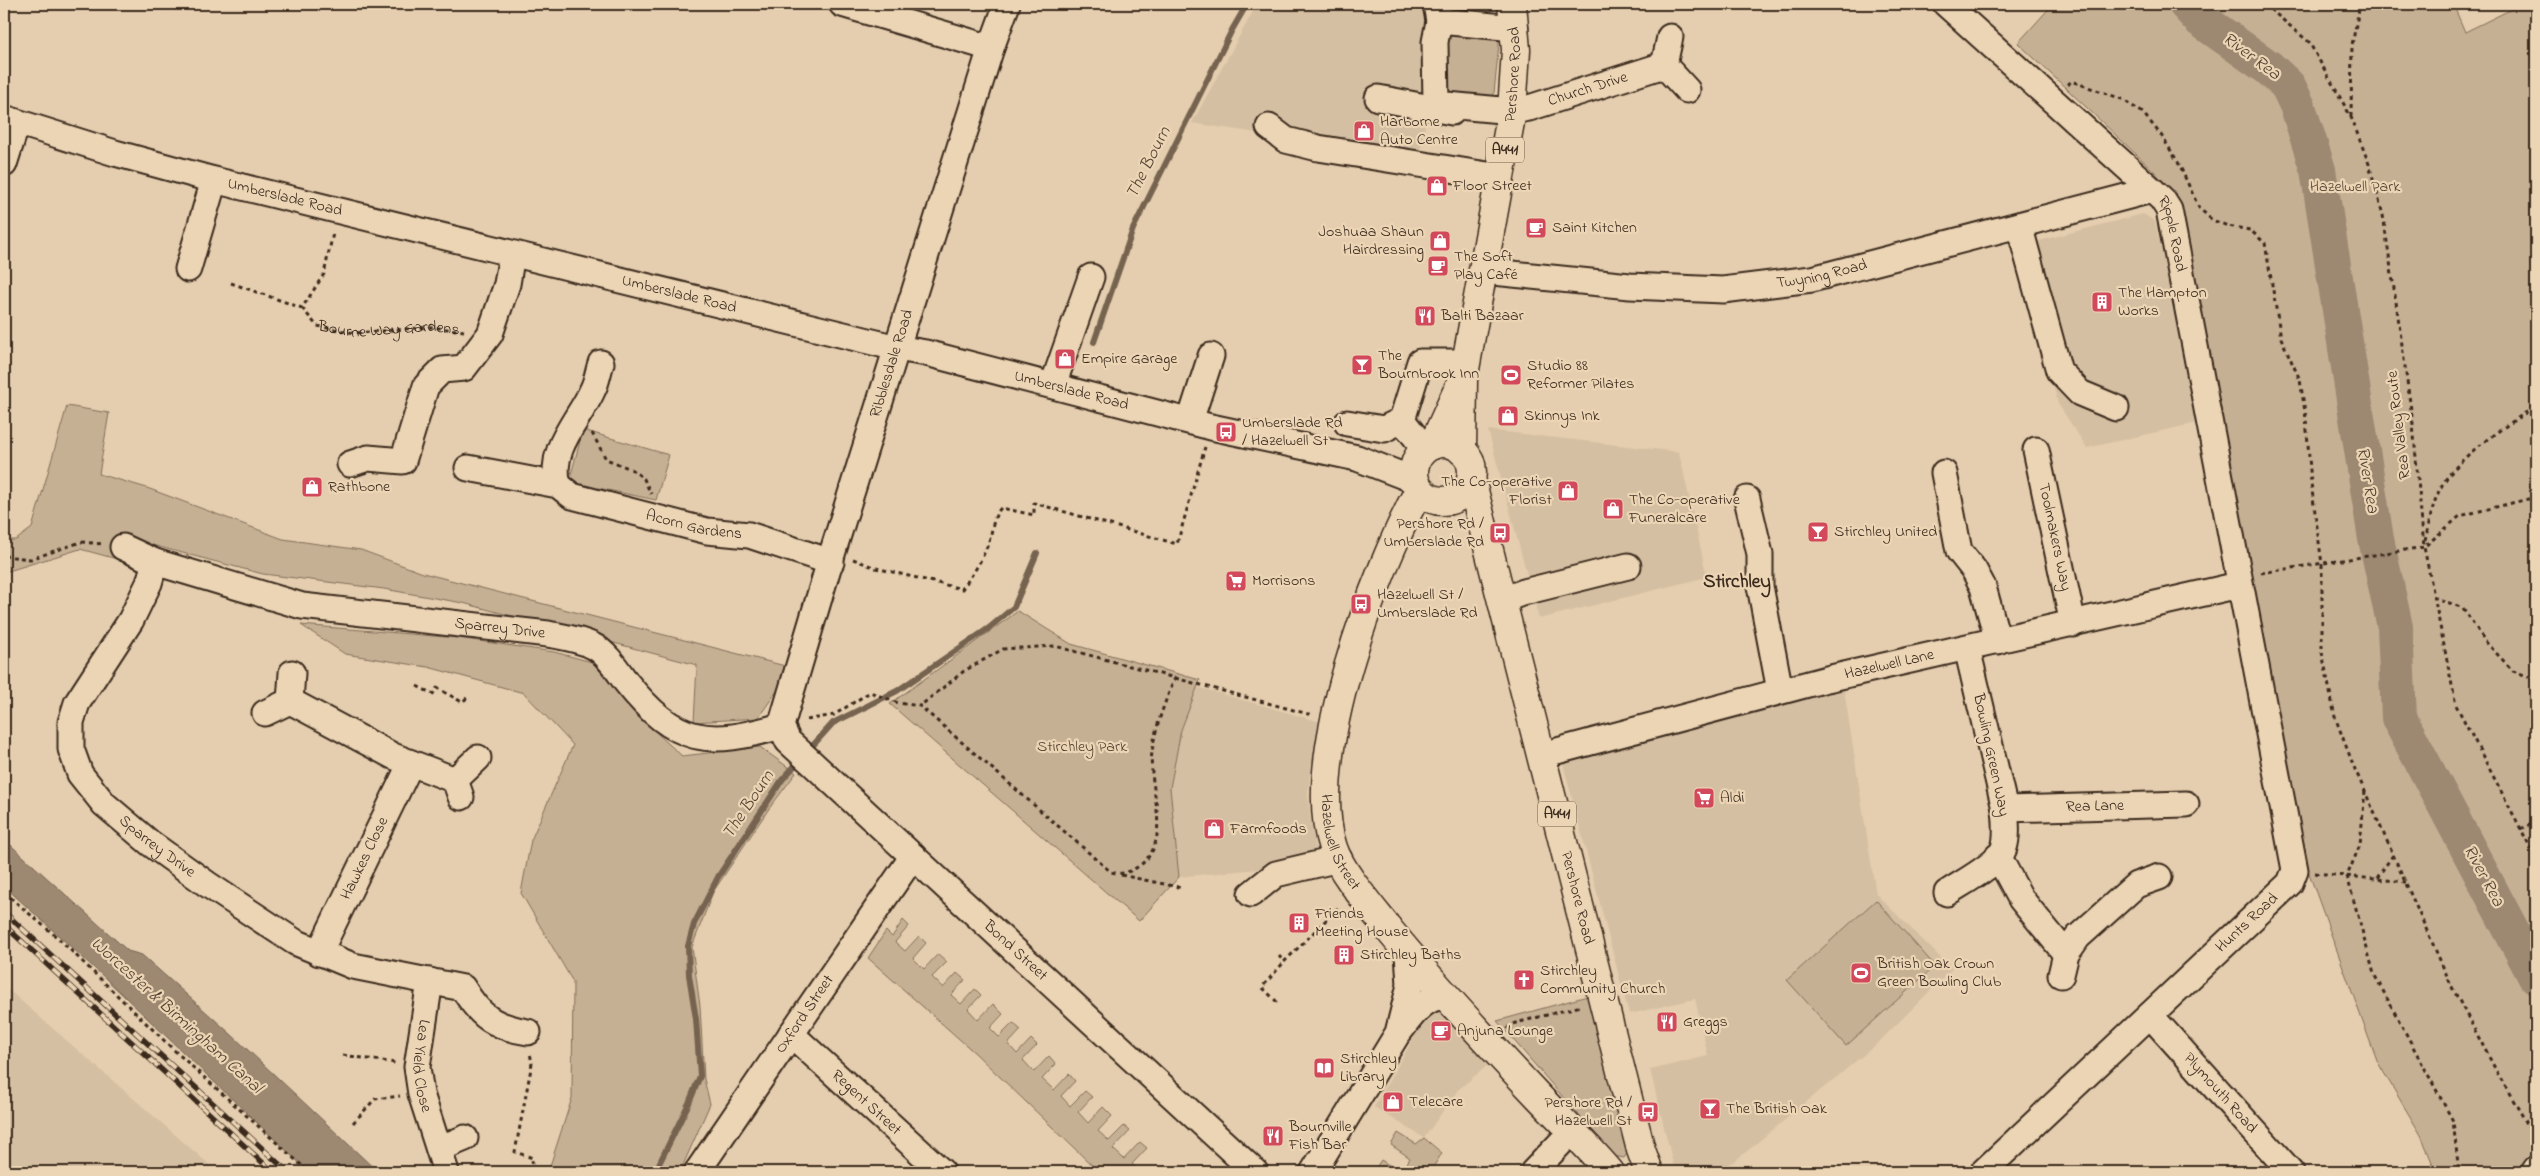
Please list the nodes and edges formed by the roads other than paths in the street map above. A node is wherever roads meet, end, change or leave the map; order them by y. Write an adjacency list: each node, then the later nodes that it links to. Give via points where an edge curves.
1 (842, 4): 7 (street)
2 (1007, 4): 7 (street, Ribblesdale Road)
3 (1946, 4): 17 (street, Ripple Road)
4 (1438, 12): 5 (street); 11 (street, via 1436,104)
5 (1514, 16): 11 (main road, Pershore Road / A441, via 1516,50)
6 (1670, 37): 8 (street)
7 (991, 48): 23 (street, Ribblesdale Road)
8 (1664, 65): 9 (street); 11 (street, Church Drive)
9 (1687, 90)
10 (1378, 98): 11 (street)
11 (1512, 116): 15 (main road, Pershore Road / A441)
12 (10, 121): 14 (street); 16 (street, Umberslade Road)
13 (1269, 127): 15 (street, via 1286,140 1318,148)
14 (4, 164)
15 (1500, 177): 21 (main road, Pershore Road / A441)
16 (214, 180): 19 (street, Umberslade Road); 20 (street)
17 (2152, 190): 18 (street, Twyning Road); 45 (street, Ripple Road, via 2169,210)
18 (2019, 225): 21 (street, Twyning Road, via 1812,279 1723,290 1630,286); 28 (street, via 2058,371 2080,393)
19 (512, 254): 23 (street, Umberslade Road); 34 (street, via 507,284 490,334 464,368 442,370 426,386 403,461 368,458)
20 (188, 269)
21 (1483, 271): 26 (main road, Pershore Road / A441)
22 (1090, 277): 27 (street)
23 (897, 348): 27 (street, Umberslade Road); 42 (street, Ribblesdale Road)
24 (1211, 356): 31 (street)
25 (601, 363): 39 (street, via 593,388 562,441 554,472)
26 (1464, 371): 29 (street, via 1420,362); 33 (main road, Pershore Road / A441); 35 (main road, Pershore Road / A441)
27 (1053, 386): 31 (street, Umberslade Road)
28 (2116, 408)
29 (1402, 420): 30 (street, via 1384,429); 35 (street)
30 (1347, 423)
31 (1201, 424): 35 (street, Umberslade Road, via 1357,458)
32 (2036, 450): 47 (street, Toolmakers Way)
33 (1462, 451): 35 (main road, via 1446,443); 38 (main road, via 1470,464)
34 (350, 464)
35 (1421, 465): 38 (main road, via 1435,501 1452,500 1467,489); 62 (main road, Hazelwell Street / A441, via 1405,516 1362,624 1333,721 1324,790 1333,849)
36 (468, 468): 39 (street, Acorn Gardens)
37 (1944, 473): 48 (street, via 1960,552 1983,587)
38 (1471, 479): 46 (main road, Pershore Road / A441)
39 (558, 485): 42 (street, Acorn Gardens, via 572,496 707,531 749,535)
40 (1747, 499): 51 (street, via 1760,554 1760,586)
41 (123, 547): 43 (street, Sparrey Drive)
42 (832, 556): 54 (street, Ribblesdale Road)
43 (155, 562): 54 (street, Sparrey Drive, via 302,606 573,639 595,646 655,716 683,732 712,740 760,732); 66 (street, Sparrey Drive, via 131,620 77,703 71,722 71,749 80,774 104,804 150,843 295,942)
44 (1628, 566): 46 (street)
45 (2239, 585): 47 (street, Hazelwell Lane); 70 (street, Hunts Road, via 2295,870 2290,883)
46 (1503, 600): 55 (main road, Pershore Road / A441)
47 (2073, 624): 48 (street, Hazelwell Lane)
48 (1998, 641): 49 (street, Hazelwell Lane)
49 (1967, 648): 51 (street, Hazelwell Lane); 59 (street, Bowling Green Way)
50 (292, 673): 52 (street)
51 (1780, 691): 55 (street, Hazelwell Lane)
52 (290, 701): 53 (street); 57 (street)
53 (265, 713)
54 (785, 733): 60 (street, Bond Street)
55 (1542, 754): 77 (main road, Pershore Road / A441)
56 (478, 758): 57 (street, via 458,789)
57 (411, 763): 66 (street, Hawkes Close)
58 (2186, 804): 59 (street, Rea Lane)
59 (2005, 809): 61 (street, Bowling Green Way, via 2004,850)
60 (913, 856): 73 (street, Oxford Street); 83 (street, Bond Street)
61 (1998, 856): 63 (street, via 2063,965 2078,937 2136,885); 64 (street)
62 (1339, 859): 65 (street, via 1276,874); 67 (main road, Hazelwell Street / A441, via 1360,893)
63 (2159, 877)
64 (1947, 893)
65 (1250, 894)
66 (318, 953): 68 (street, Sparrey Drive, via 353,966)
67 (1408, 953): 69 (main road, Hazelwell Street / A441); 72 (street, via 1410,985)
68 (430, 982): 71 (street, Sparrey Drive, via 463,988 495,1032); 76 (street, Lea Yield Close, via 418,1067 421,1094)
69 (1445, 996): 72 (street, via 1428,1000); 74 (main road, Hazelwell Street / A441)
70 (2150, 1015): 86 (street, Hunts Road); 87 (street, Plymouth Road)
71 (528, 1032)
72 (1398, 1033): 84 (street)
73 (791, 1034): 81 (street, Oxford Street); 82 (street, Regent Street)
74 (1572, 1131): 79 (main road, Hazelwell Street / A441); 85 (street)
75 (465, 1138): 76 (street)
76 (439, 1149): 80 (street, Lea Yield Close)
77 (1645, 1161): 79 (main road, A441)
78 (2536, 1169): 88 (street)
79 (1615, 1170)
80 (446, 1172)
81 (698, 1172)
82 (942, 1172)
83 (1255, 1172)
84 (1313, 1172)
85 (1533, 1172)
86 (1983, 1172)
87 (2291, 1172)
88 (2534, 1172)

